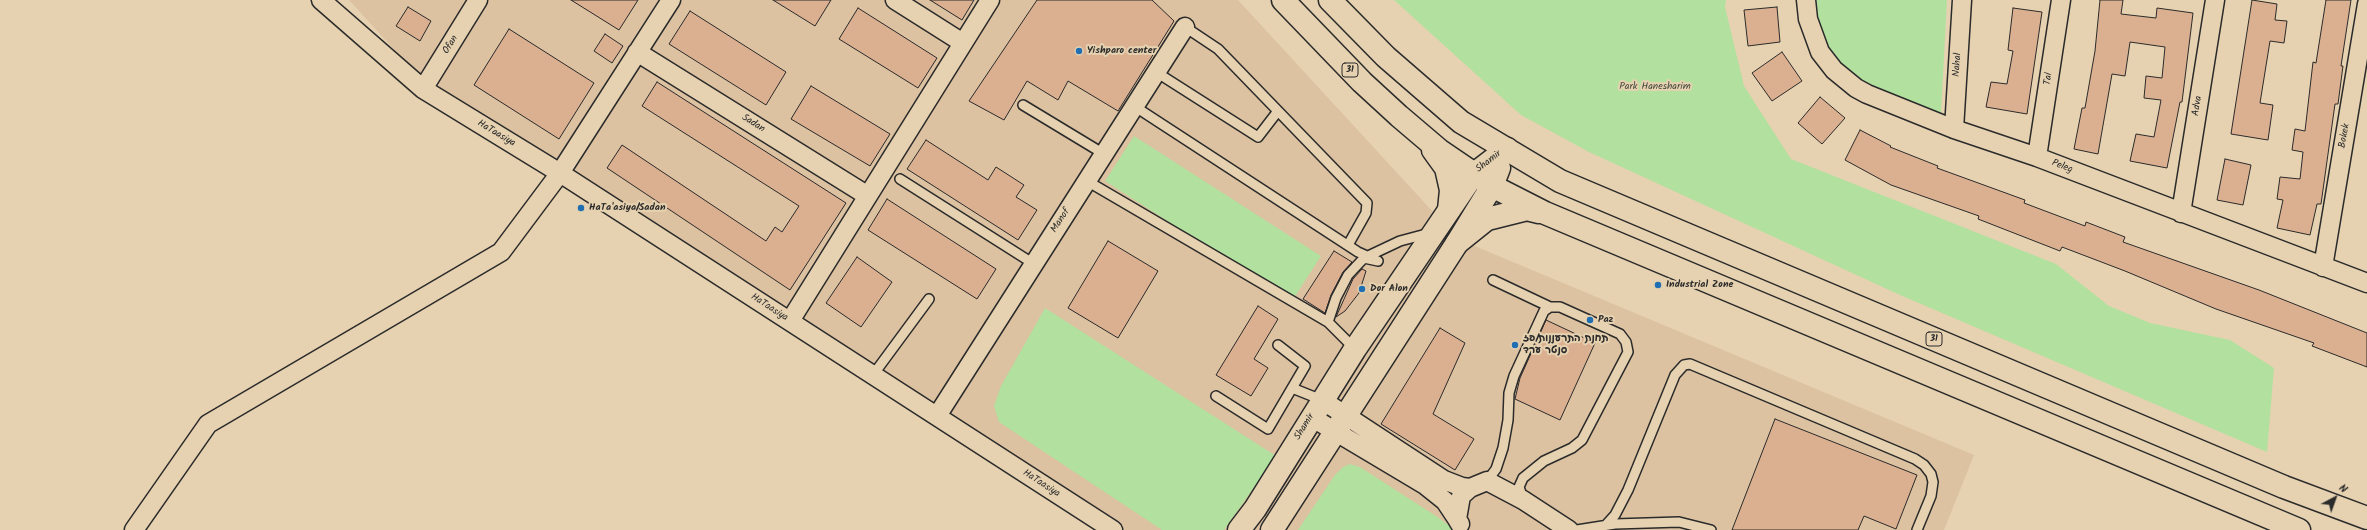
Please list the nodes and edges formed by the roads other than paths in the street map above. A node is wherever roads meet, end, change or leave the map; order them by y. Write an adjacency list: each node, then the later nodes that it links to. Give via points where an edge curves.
1 (321, 0): 19 (street, HaTaasiya)
2 (478, 0): 19 (street, Ofan)
3 (671, 0): 16 (street)
4 (895, 0): 15 (street)
5 (990, 0): 15 (street)
6 (1283, 0): 24 (main road, 31, via 1362,82)
7 (1330, 0): 17 (main road, 31)
8 (1353, 0): 17 (main road)
9 (1806, 0): 23 (street, Peleg, via 1808,19 1820,52 1834,70 1856,88 1872,96)
10 (1962, 0): 23 (street, Nahal)
11 (2061, 0): 27 (street, Tal)
12 (2215, 0): 35 (street, Adva)
13 (2367, 4): 42 (street, Bokek)
14 (1185, 26): 18 (street, Manof); 22 (lane, via 1218,49)
15 (963, 43): 33 (street)
16 (637, 52): 28 (street); 33 (street, Sadan)
17 (1386, 57): 25 (main road, 31, via 1461,122)
18 (1156, 72): 21 (street, Manof); 22 (lane, via 1258,137)
19 (423, 89): 28 (street, HaTaasiya)
20 (1024, 105): 26 (lane)
21 (1134, 106): 26 (street, Manof); 39 (lane)
22 (1278, 111): 39 (lane, via 1367,203 1366,213)
23 (1954, 129): 27 (street, Peleg)
24 (1422, 134): 29 (main road, 31); 34 (main road, via 1446,168 1451,190)
25 (1506, 149): 29 (main road, Shamir); 32 (main road, Shamir); 60 (main road, 31, via 1560,181 2284,487)
26 (1104, 154): 31 (street, Manof)
27 (2037, 157): 35 (street, Peleg)
28 (560, 173): 47 (street, HaTaasiya); 64 (street, via 502,252 208,424)
29 (1473, 175): 32 (main road, 31); 34 (main road, Shamir)
30 (900, 179): 41 (lane)
31 (1087, 181): 41 (street, Manof); 48 (lane)
32 (1492, 186): 36 (main road, 31); 38 (main road, Shamir)
33 (868, 196): 47 (street)
34 (1449, 210): 37 (main road, Shamir)
35 (2181, 213): 42 (street, Peleg)
36 (1564, 221): 38 (main road, via 1528,209 1510,212 1487,219); 72 (main road, 31)
37 (1433, 232): 40 (lane, via 1400,240); 50 (main road, Shamir)
38 (1457, 243): 56 (main road, Shamir)
39 (1348, 245): 40 (lane, via 1378,261)
40 (1364, 258): 48 (lane, via 1348,275 1336,298)
41 (1034, 264): 55 (street, Manof)
42 (2323, 267): 44 (street, Peleg)
43 (1493, 280): 46 (lane)
44 (2367, 283)
45 (929, 299): 51 (lane)
46 (1550, 307): 57 (lane, via 1544,311 1514,376 1509,393 1503,448 1496,469); 59 (lane, via 1560,307 1620,334 1626,342 1628,352 1582,440 1572,448 1544,460 1523,478 1519,487)
47 (790, 321): 51 (street, HaTaasiya)
48 (1328, 322): 50 (lane)
49 (1278, 345): 52 (lane, via 1305,366)
50 (1355, 349): 54 (main road, Shamir)
51 (873, 375): 55 (street, HaTaasiya)
52 (1292, 388): 53 (lane, via 1268,429); 54 (lane)
53 (1216, 396)
54 (1317, 408): 56 (street); 66 (main road, Shamir, via 1255,509)
55 (937, 416): 65 (street, HaTaasiya)
56 (1341, 424): 58 (street, via 1444,480); 61 (street, via 1446,501); 67 (main road, Shamir)
57 (1487, 481): 58 (street); 59 (street)
58 (1470, 488): 61 (street, via 1461,496)
59 (1523, 500): 68 (street)
60 (2367, 518)
61 (1460, 525)
62 (1605, 526): 63 (lane); 70 (lane, via 1679,522); 71 (lane, via 1615,515 1628,490 1675,375 1684,365 1690,364 1924,465 1933,482 1931,496)
63 (1594, 529): 69 (lane)
64 (134, 530)
65 (1113, 530)
66 (1239, 530)
67 (1272, 530)
68 (1569, 530)
69 (1577, 530)
70 (1711, 530)
71 (1917, 530)
72 (2299, 530)

